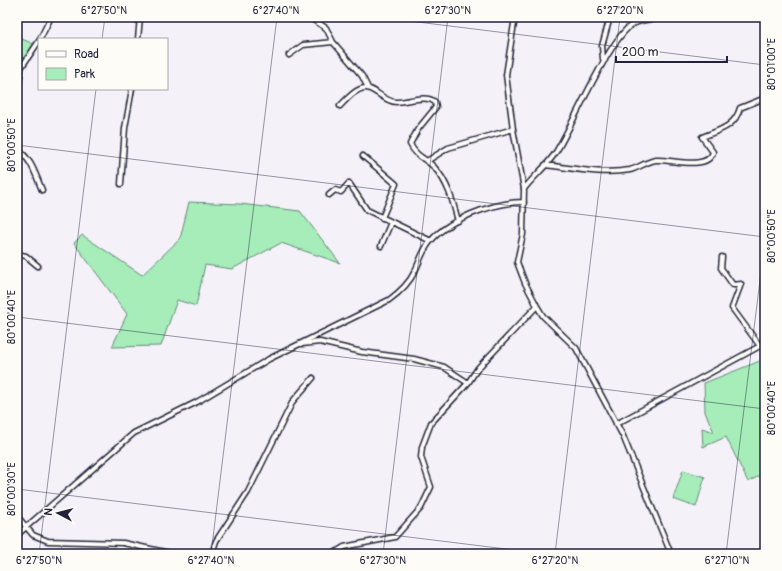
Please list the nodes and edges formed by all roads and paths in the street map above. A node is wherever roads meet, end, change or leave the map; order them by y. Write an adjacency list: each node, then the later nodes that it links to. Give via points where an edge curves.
1 (51, 17): 7 (street)
2 (140, 17): 8 (street)
3 (309, 17): 9 (street, via 326,28)
4 (515, 17): 18 (street, via 506,75)
5 (610, 17): 12 (street, via 602,46 602,59)
6 (675, 17): 12 (street, via 633,24 622,33)
7 (41, 38)
8 (138, 38)
9 (334, 42): 11 (street, via 303,45); 13 (street, via 362,76)
10 (38, 43): 16 (street, via 20,68)
11 (290, 55)
12 (605, 60): 22 (street, via 556,152)
13 (368, 88): 17 (street, via 354,93); 21 (street, via 387,101 427,99 435,102 436,107 418,129 410,144 414,153)
14 (132, 90): 23 (street, via 125,128)
15 (765, 98): 22 (street, via 740,108 736,120 723,129 702,137 713,152 708,159 700,162 656,160 631,170 615,171 588,171)
16 (17, 99)
17 (340, 106)
18 (513, 129): 21 (street, via 448,148); 24 (street)
19 (17, 150): 25 (street, via 23,153 30,164)
20 (363, 156): 28 (street, via 396,184)
21 (427, 161): 29 (street, via 446,185)
22 (544, 165): 24 (street)
23 (121, 184)
24 (524, 189): 27 (street)
25 (42, 190)
26 (329, 195): 28 (street, via 335,190 341,192 349,183 367,210)
27 (524, 202): 29 (street, via 492,206); 36 (street, via 523,234 517,262)
28 (382, 218): 30 (street)
29 (458, 221): 31 (street)
30 (390, 222): 31 (street); 32 (street)
31 (431, 241): 37 (street, via 402,291 389,300)
32 (381, 246)
33 (17, 254): 35 (street, via 26,256)
34 (722, 257): 40 (street, via 721,268 733,285 741,284 732,308 760,346)
35 (38, 266)
36 (537, 306): 39 (street, via 483,362); 40 (street, via 576,348)
37 (297, 345): 39 (street, via 320,342 362,352 414,359 444,367); 42 (street, via 198,402 134,433)
38 (313, 378): 45 (street, via 293,401 254,480 216,541)
39 (468, 383): 46 (street, via 431,424 422,446 421,457 431,487 421,508 395,536 344,547)
40 (616, 424): 47 (street)
41 (17, 516): 42 (street)
42 (27, 527): 43 (street); 44 (street, via 33,535 48,541 123,543)
43 (17, 535)
44 (174, 554)
45 (212, 554)
46 (333, 554)
47 (671, 554)

